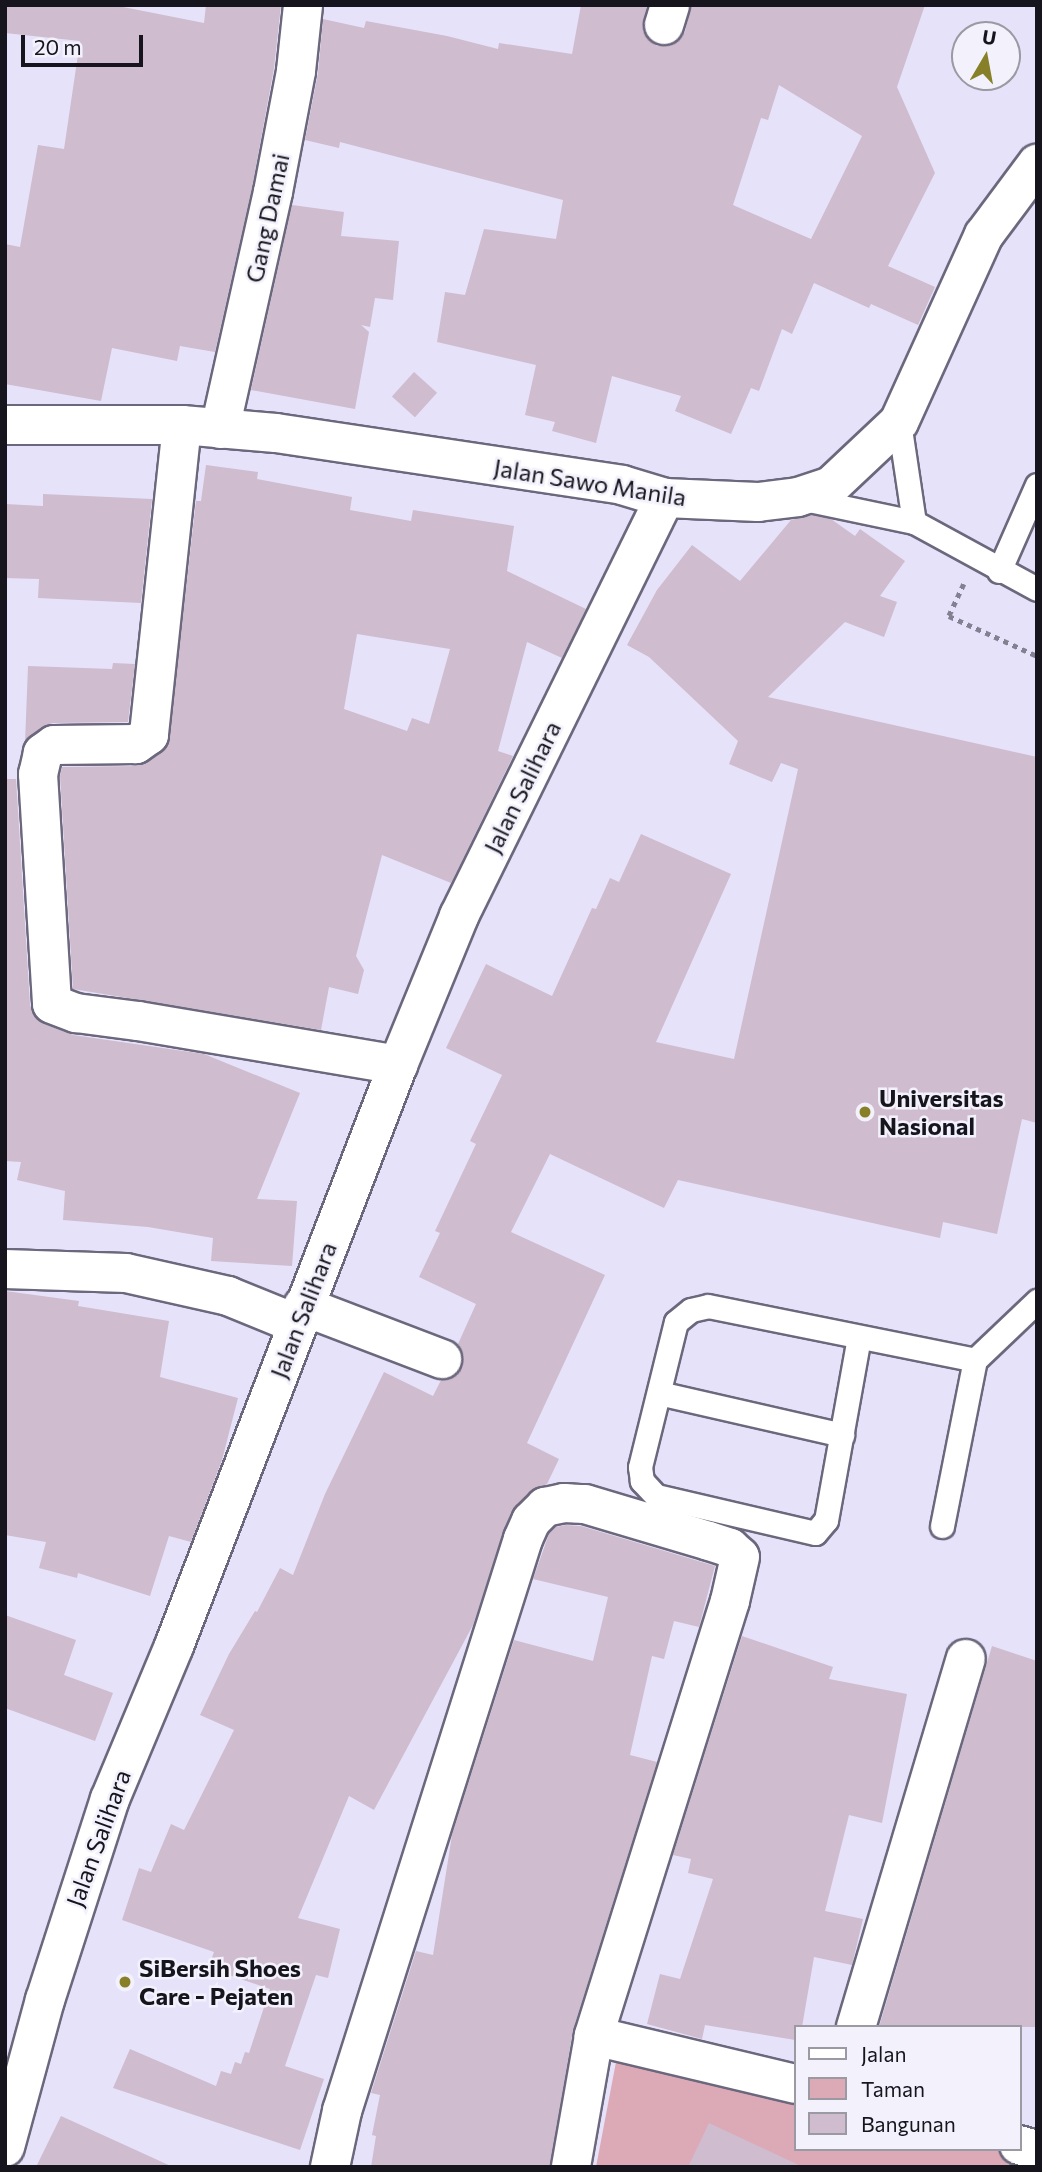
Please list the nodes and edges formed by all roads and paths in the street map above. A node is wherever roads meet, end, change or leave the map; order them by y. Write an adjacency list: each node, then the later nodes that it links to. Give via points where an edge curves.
1 (303, 5): 6 (street, Gang Damai, via 296,71 273,192)
2 (1037, 164): 3 (street, Jalan Sawo Manila, via 984,235)
3 (899, 422): 8 (street, Jalan Sawo Manila, via 831,486); 10 (lane)
4 (5, 425): 5 (street, Jalan Sawo Manila)
5 (182, 425): 6 (street, Jalan Sawo Manila); 15 (street, via 149,735 136,744 54,744 43,754 38,774 52,1004 76,1013)
6 (220, 429): 9 (street, Jalan Sawo Manila, via 276,433 622,485)
7 (1037, 485): 12 (lane)
8 (798, 497): 9 (street, Jalan Sawo Manila, via 758,502); 10 (lane)
9 (665, 498): 15 (street, Jalan Salihara, via 459,916)
10 (914, 522): 11 (lane)
11 (976, 557): 12 (lane); 14 (path, via 949,616)
12 (999, 571): 13 (lane)
13 (1037, 589)
14 (1037, 656)
15 (398, 1065): 18 (street, Jalan Salihara)
16 (5, 1269): 18 (street, via 126,1273)
17 (1037, 1301): 21 (lane)
18 (300, 1315): 20 (street); 29 (street, Jalan Salihara, via 174,1646 110,1799 49,1987)
19 (859, 1337): 21 (lane); 22 (lane, via 708,1306 691,1310 676,1322); 23 (lane)
20 (442, 1359)
21 (975, 1360): 24 (lane)
22 (659, 1393): 23 (lane); 23 (lane, via 640,1467 642,1481 656,1496 815,1533 826,1520)
23 (842, 1434)
24 (942, 1526)
25 (966, 1659): 26 (street)
26 (857, 2025)
27 (594, 2036): 28 (street); 30 (street, via 740,1557 709,1541 585,1504 564,1503 545,1507 531,1521 523,1539 342,2111); 31 (street)
28 (794, 2084)
29 (5, 2147)
30 (330, 2167)
31 (571, 2167)

